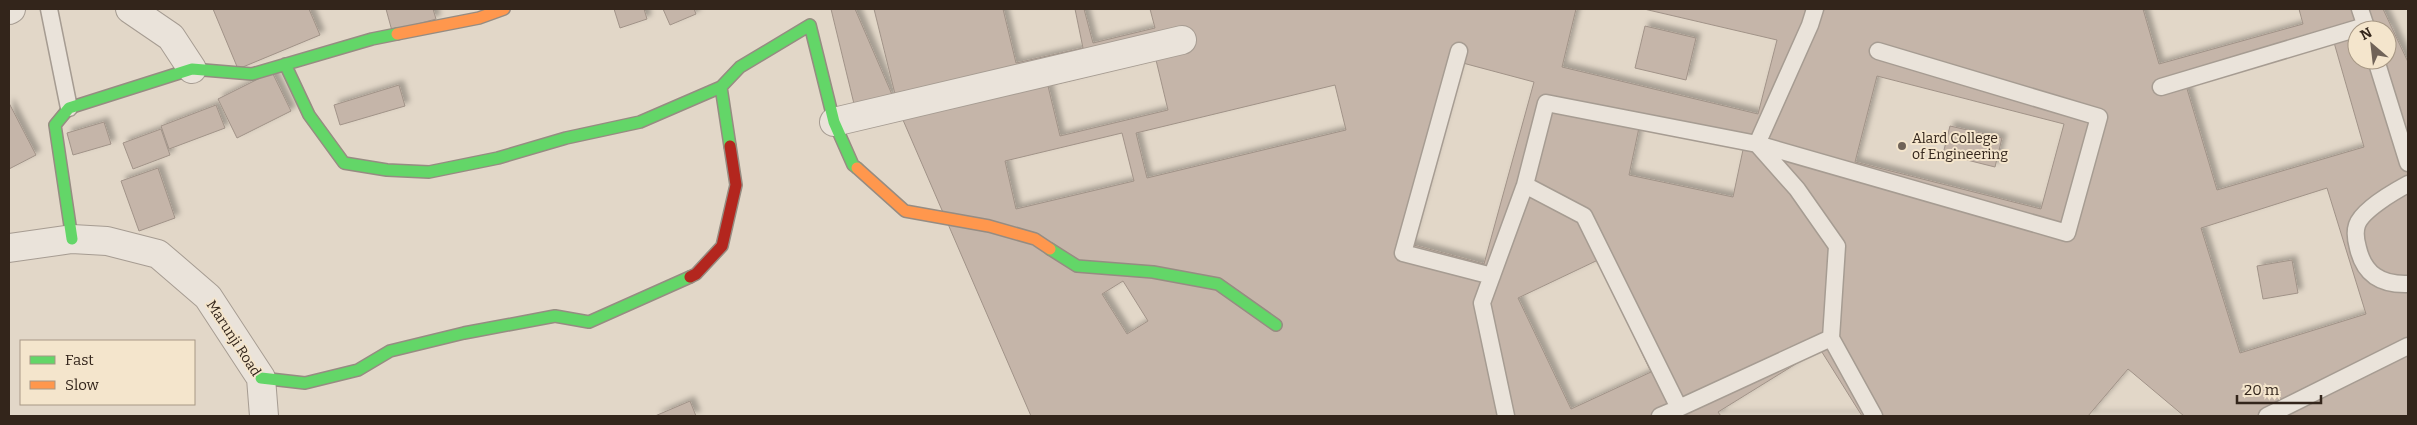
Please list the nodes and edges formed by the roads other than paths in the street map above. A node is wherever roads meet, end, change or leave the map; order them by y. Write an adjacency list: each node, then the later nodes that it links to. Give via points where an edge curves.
1 (49, 9): 15 (lane)
2 (130, 9): 11 (street, via 171,37)
3 (504, 9): 10 (street, via 479,18 372,39)
4 (1815, 9): 17 (lane)
5 (809, 17): 13 (street, via 740,66); 16 (street)
6 (2347, 33): 14 (lane)
7 (1182, 40): 16 (street)
8 (1459, 51): 23 (lane, via 1403,253)
9 (1878, 51): 17 (lane, via 2099,117 2067,233)
10 (285, 64): 11 (street, via 252,74); 13 (street, via 309,115 344,162 387,170 429,172 498,158 566,138 640,122)
11 (192, 70): 15 (street)
12 (2379, 70): 18 (lane)
13 (721, 87): 28 (street, via 736,185 722,246 696,274 589,322 554,316 464,334 390,351 358,370 304,383)
14 (2161, 87)
15 (69, 108): 21 (street, via 55,125)
16 (834, 122): 25 (street, via 853,165 905,211 989,226 1035,239 1077,266 1153,272 1218,284)
17 (1757, 144): 20 (lane, via 1546,103); 26 (lane, via 1797,189 1837,246)
18 (2408, 164)
19 (2408, 184): 24 (lane, via 2372,208 2357,224 2356,241 2361,260 2370,274 2382,281)
20 (1525, 185): 23 (lane); 29 (lane, via 1584,216)
21 (72, 239): 22 (street, Marunji Road); 28 (street, Marunji Road, via 107,241 158,254 208,297)
22 (9, 248)
23 (1492, 276): 31 (lane, via 1482,303)
24 (2408, 284)
25 (1276, 324)
26 (1831, 338): 29 (lane); 33 (lane)
27 (2408, 346): 34 (lane)
28 (261, 378): 30 (street, Marunji Road)
29 (1679, 408): 32 (lane)
30 (264, 416)
31 (1506, 416)
32 (1660, 416)
33 (1874, 416)
34 (2267, 416)

